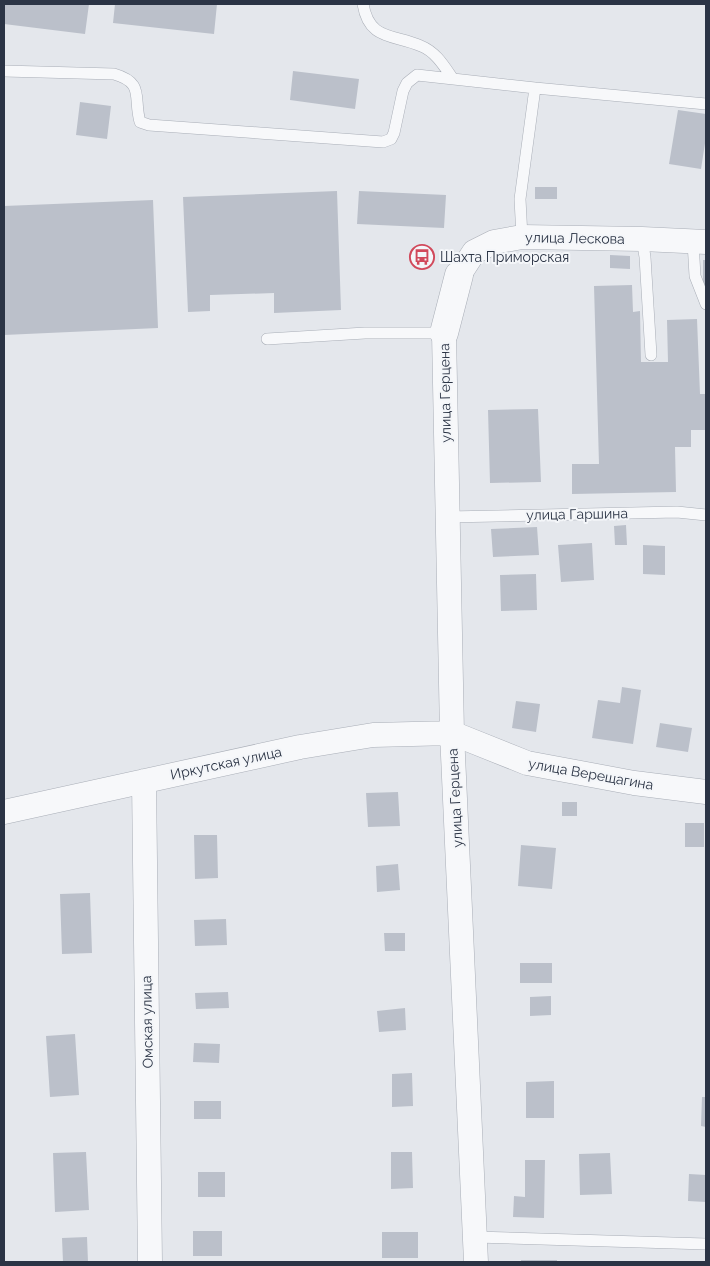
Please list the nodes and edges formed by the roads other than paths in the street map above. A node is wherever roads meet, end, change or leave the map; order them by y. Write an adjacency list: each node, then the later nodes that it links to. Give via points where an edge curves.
1 (363, 4): 3 (lane, via 371,27 386,36 422,46 438,57)
2 (4, 71): 3 (lane, via 114,74 127,78 136,90 140,122 149,125 383,142 394,133 402,91 407,82 417,75)
3 (452, 79): 4 (lane)
4 (535, 88): 5 (lane); 6 (lane, via 520,199)
5 (706, 104)
6 (522, 237): 7 (street, улица Лескова); 9 (street, улица Лескова, via 494,242 474,252)
7 (642, 239): 8 (street, улица Лескова); 13 (lane)
8 (700, 242): 10 (lane, via 695,276)
9 (459, 275): 11 (street, улица Лескова)
10 (706, 304)
11 (444, 333): 12 (lane, via 365,333); 15 (street, улица Герцена)
12 (267, 339)
13 (651, 355)
14 (706, 515): 15 (lane, улица Гаршина, via 677,512)
15 (447, 517): 16 (street, улица Герцена)
16 (452, 733): 17 (street, Иркутская улица, via 373,736 300,747); 18 (street, улица Верещагина, via 527,763 634,784); 20 (street, улица Герцена)
17 (144, 781): 19 (street, Иркутская улица); 22 (street, Омская улица)
18 (706, 792)
19 (4, 812)
20 (476, 1237): 21 (lane); 23 (street, улица Герцена)
21 (706, 1244)
22 (150, 1262)
23 (476, 1262)

